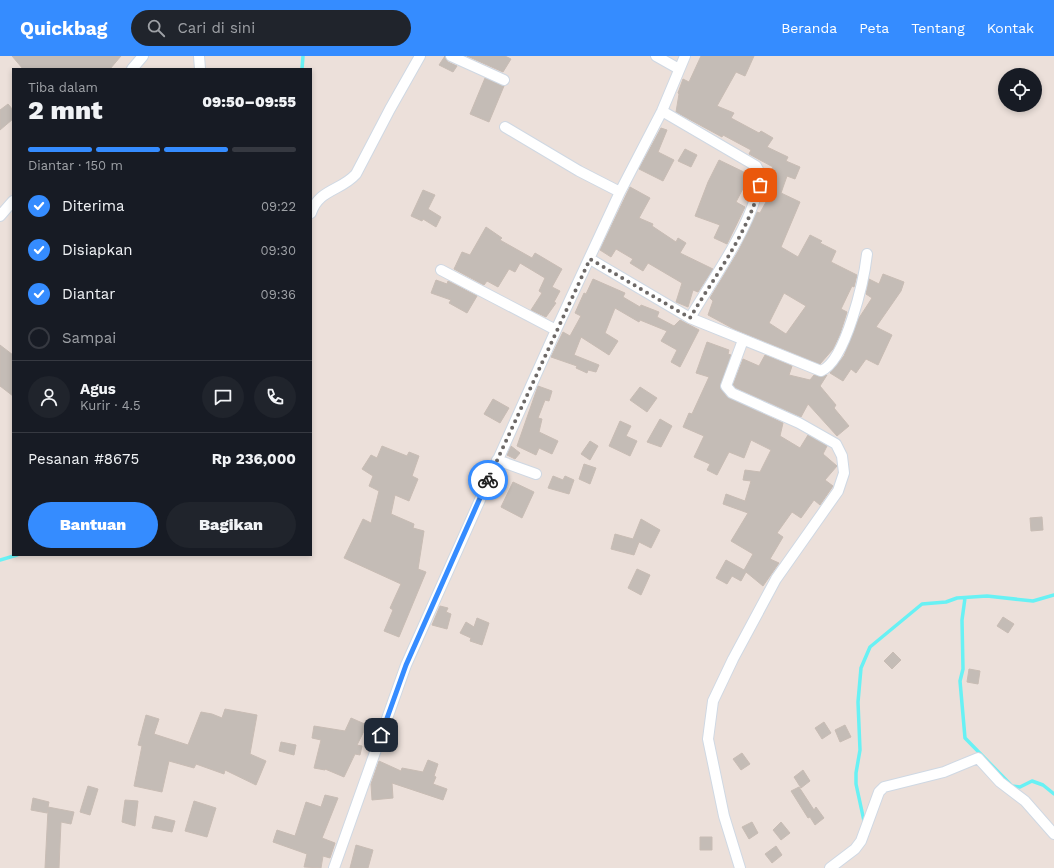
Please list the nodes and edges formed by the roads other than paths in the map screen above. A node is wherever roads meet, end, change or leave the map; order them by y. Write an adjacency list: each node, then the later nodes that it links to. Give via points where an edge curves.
1 (143, 56): 7 (street)
2 (199, 56): 8 (street)
3 (420, 56): 15 (street, via 356,174 349,182 336,187 315,202)
4 (450, 56): 10 (street)
5 (656, 56): 9 (street)
6 (685, 56): 9 (street)
7 (133, 68)
8 (200, 68)
9 (679, 69): 11 (street)
10 (504, 80)
11 (662, 111): 13 (street); 20 (street, via 756,166 760,174 757,199 747,220)
12 (505, 127): 13 (street)
13 (620, 192): 18 (street)
14 (12, 202): 16 (street)
15 (312, 210)
16 (0, 216)
17 (867, 254): 22 (street, via 865,272 851,323 839,350 826,370 814,370)
18 (590, 259): 20 (street); 21 (street)
19 (441, 270): 21 (street)
20 (690, 318): 22 (street)
21 (556, 330): 23 (street)
22 (743, 340): 27 (street, via 726,386 728,389 800,422 836,444 842,456 844,473 838,492 776,579 713,701 708,738 724,816)
23 (497, 460): 24 (street); 26 (street, via 406,665)
24 (536, 474)
25 (1054, 834): 28 (street, via 1025,801 1000,782 978,758 944,772 884,787 879,792 861,841 855,849)
26 (334, 868)
27 (740, 868)
28 (830, 868)

